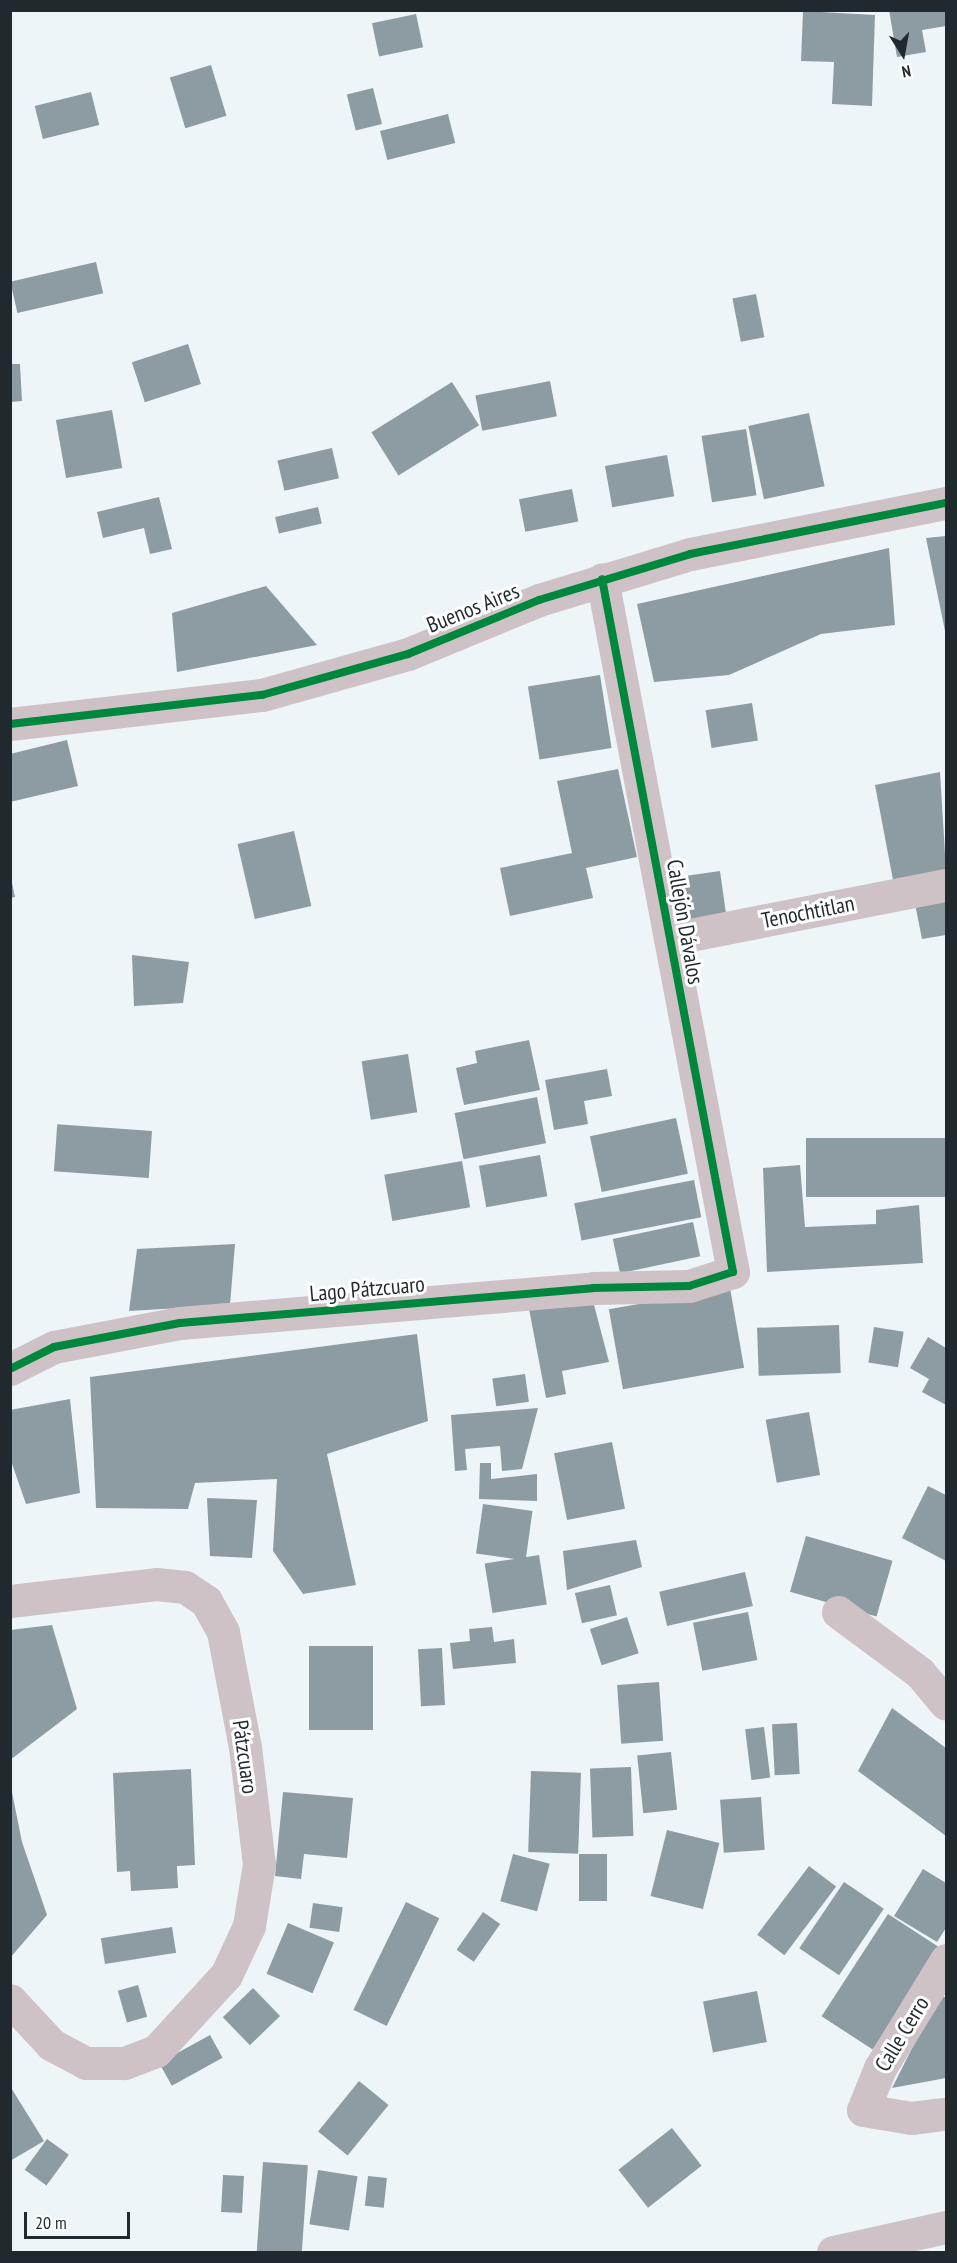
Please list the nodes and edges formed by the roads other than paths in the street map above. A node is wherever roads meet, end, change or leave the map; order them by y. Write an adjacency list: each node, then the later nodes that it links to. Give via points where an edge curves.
1 (946, 503): 2 (street, Buenos Aires, via 690,554)
2 (602, 579): 3 (street, Buenos Aires, via 408,654 262,695); 5 (street, Callejón Dávalos)
3 (10, 724)
4 (946, 885): 5 (street, Tenochtitlan)
5 (670, 939): 6 (street, Callejón Dávalos)
6 (733, 1272): 7 (street, Lago Pátzcuaro, via 689,1286 593,1288 180,1323 54,1347)
7 (10, 1369)
8 (10, 1601): 12 (street, Pátzcuaro, via 156,1584 184,1587 206,1601 223,1632 245,1747 259,1864 249,1926 226,1975 190,2019 156,2051 124,2063 86,2062 51,2044)
9 (838, 1612): 10 (street, via 920,1673)
10 (946, 1704)
11 (946, 1960): 13 (street, Calle Cerro, via 880,2068 863,2110 911,2118)
12 (10, 2000)
13 (946, 2114)
14 (946, 2227): 15 (street)
15 (833, 2251)

